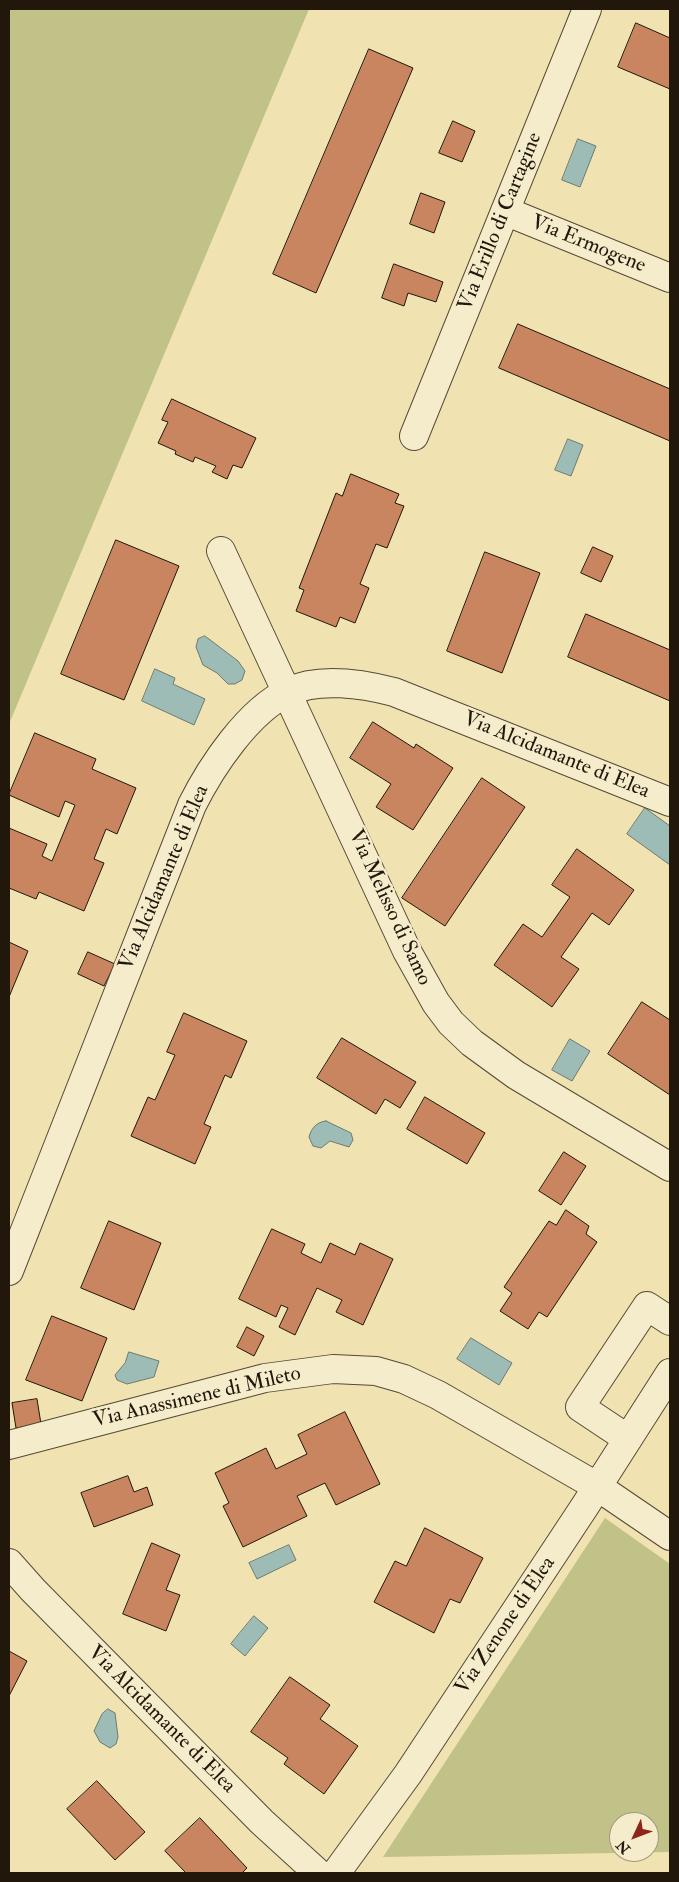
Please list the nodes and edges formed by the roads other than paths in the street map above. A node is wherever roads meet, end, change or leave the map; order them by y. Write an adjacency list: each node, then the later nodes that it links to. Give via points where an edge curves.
1 (587, 9): 2 (street, Via Erillo di Cartagine)
2 (505, 211): 3 (street, Via Ermogene); 4 (street, Via Erillo di Cartagine)
3 (670, 278)
4 (414, 436)
5 (221, 551): 6 (street, Via Melisso di Samo)
6 (288, 692): 7 (street, Via Alcidamante di Elea, via 326,684 353,684 394,692); 8 (street, Via Melisso di Samo, via 414,966 451,1023 472,1044 516,1075); 9 (street, Via Alcidamante di Elea, via 237,736 192,805)
7 (670, 802)
8 (670, 1167)
9 (9, 1272)
10 (670, 1321): 12 (street, via 648,1306 580,1407)
11 (670, 1373): 12 (street, Via Zenone di Elea)
12 (628, 1439): 14 (street, Via Zenone di Elea)
13 (9, 1445): 14 (street, Via Anassimene di Mileto, via 251,1381 292,1373 346,1369 382,1372 415,1384)
14 (598, 1487): 15 (street, Via Anassimene di Mileto); 18 (street, Via Zenone di Elea, via 408,1774)
15 (670, 1536)
16 (9, 1563): 17 (street, Via Alcidamante di Elea, via 262,1822)
17 (318, 1873)
18 (336, 1873)

